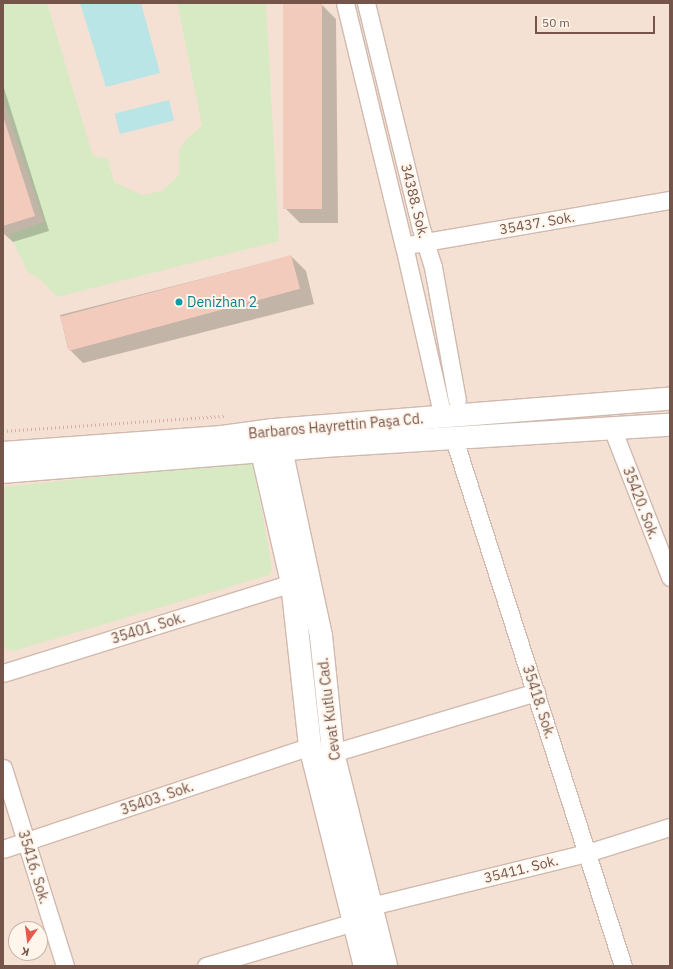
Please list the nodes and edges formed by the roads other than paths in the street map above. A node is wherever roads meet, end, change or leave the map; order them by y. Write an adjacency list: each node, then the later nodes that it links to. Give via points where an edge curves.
1 (346, 3): 5 (street)
2 (366, 3): 4 (street, 34388. Sok.)
3 (670, 200): 4 (street, 35437. Sok.)
4 (425, 242): 5 (street, 35437. Sok.); 7 (street, 34388. Sok.)
5 (404, 246): 8 (street)
6 (670, 399): 8 (street, Barbaros Hayrettin Paşa Cd.)
7 (457, 400)
8 (443, 417): 13 (street, Barbaros Hayrettin Paşa Cd.)
9 (670, 425): 10 (street, Barbaros Hayrettin Paşa Cd.)
10 (612, 428): 11 (street, Barbaros Hayrettin Paşa Cd.); 15 (street, 35420. Sok.)
11 (454, 438): 12 (street, Barbaros Hayrettin Paşa Cd.); 18 (street, 35418. Sok.)
12 (272, 451): 14 (street, Barbaros Hayrettin Paşa Cd.); 16 (street, Cevat Kutlu Cad.); 20 (street, Cevat Kutlu Cad., via 321,636)
13 (3, 453)
14 (3, 472)
15 (670, 577)
16 (292, 583): 17 (street, 35401. Sok.); 19 (street, Cevat Kutlu Cad.)
17 (3, 673)
18 (536, 692): 20 (street); 25 (street, 35418. Sok.)
19 (310, 746): 23 (street, 35403. Sok.); 27 (street, Cevat Kutlu Cad.)
20 (333, 753): 26 (street, Cevat Kutlu Cad.)
21 (3, 768): 23 (street, 35416. Sok.)
22 (670, 826): 25 (street, 35411. Sok.)
23 (27, 842): 24 (street, 35403. Sok.); 28 (street, 35416. Sok.)
24 (3, 849)
25 (587, 852): 26 (street, 35411. Sok.); 32 (street, 35418. Sok.)
26 (371, 906): 31 (street, Cevat Kutlu Cad.)
27 (354, 922): 29 (street); 30 (street, Cevat Kutlu Cad.)
28 (65, 966)
29 (206, 966)
30 (365, 966)
31 (386, 966)
32 (623, 966)

